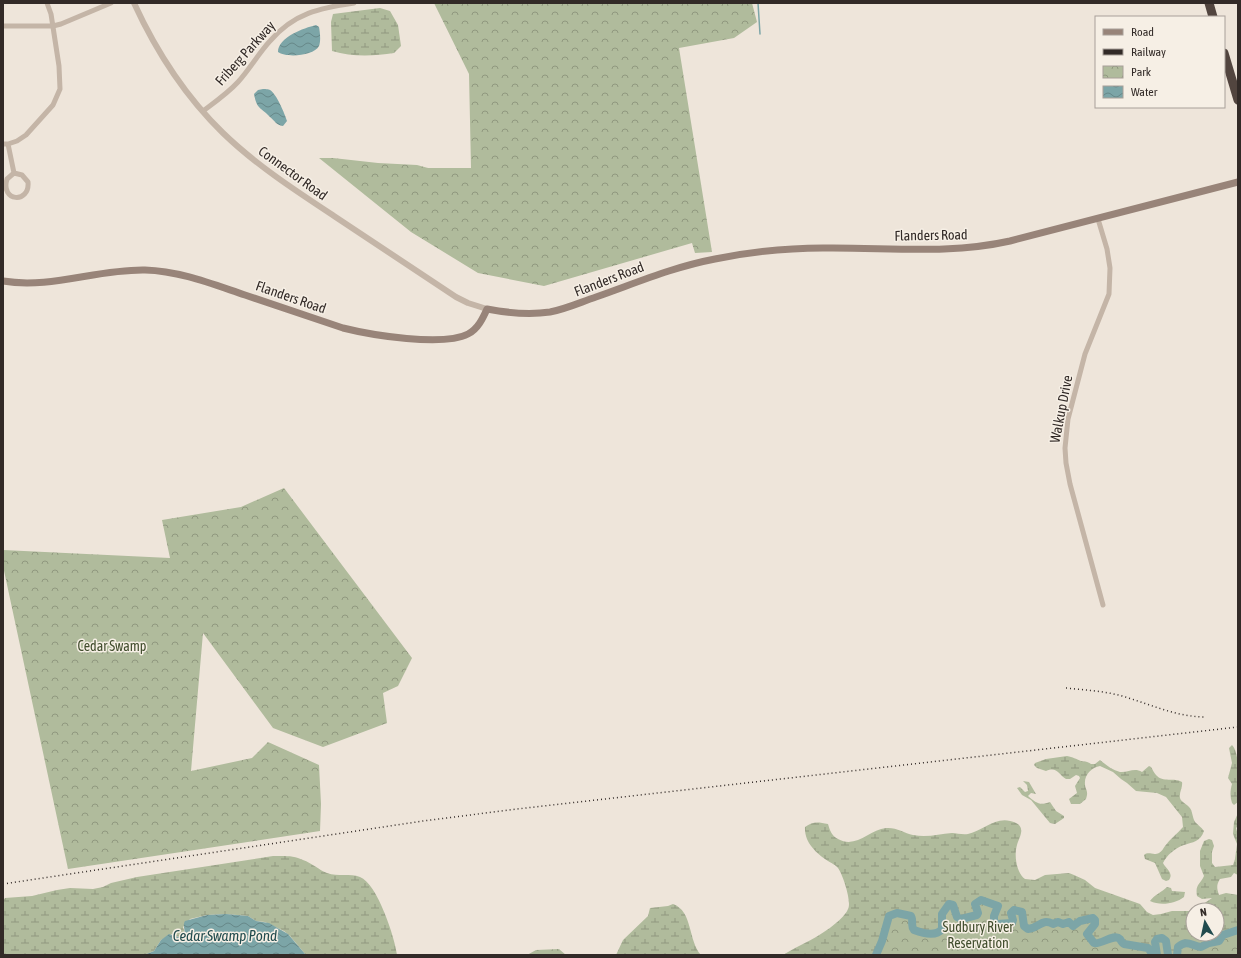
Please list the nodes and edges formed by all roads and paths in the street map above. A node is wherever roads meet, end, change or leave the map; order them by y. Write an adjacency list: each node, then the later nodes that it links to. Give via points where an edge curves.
1 (48, 3): 8 (street)
2 (111, 3): 8 (street)
3 (134, 3): 11 (street, Connector Road, via 158,50)
4 (354, 3): 11 (street, Friberg Parkway, via 324,8 300,17 284,27 237,84)
5 (1209, 3): 6 (highway)
6 (1213, 16)
7 (3, 26): 8 (street)
8 (53, 26): 12 (street, via 60,79 58,97 54,105 26,135)
9 (1225, 56): 10 (highway)
10 (1238, 100)
11 (203, 111): 17 (street, Connector Road, via 242,151 288,186 456,297)
12 (6, 144): 13 (street)
13 (14, 173): 13 (street, via 7,179 5,188 10,196 20,197 27,191 28,182 22,175)
14 (1238, 182): 15 (main road, Flanders Road)
15 (1098, 219): 17 (main road, Flanders Road, via 1010,241 970,248 822,248 757,252 699,262 668,271 561,310 528,314); 18 (street, Walkup Drive, via 1110,268 1109,294 1085,354 1068,419 1065,448 1070,484)
16 (3, 281): 17 (main road, Flanders Road, via 40,282 128,270 164,272 208,282 343,328 375,335 408,338 445,339 469,334 478,325)
17 (487, 309)
18 (1103, 605)

